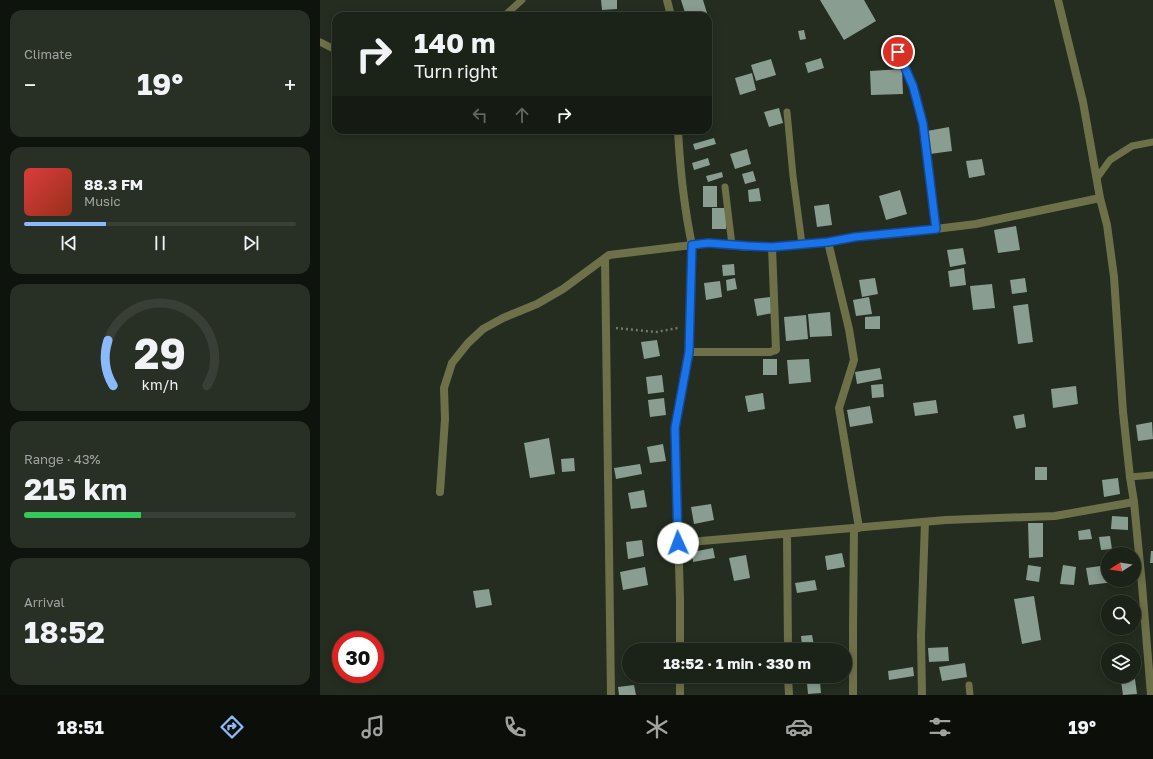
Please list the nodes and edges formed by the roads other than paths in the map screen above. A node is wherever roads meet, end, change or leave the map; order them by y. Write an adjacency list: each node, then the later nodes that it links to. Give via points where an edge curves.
1 (522, 0): 4 (lane)
2 (667, 0): 5 (street)
3 (1058, 0): 12 (street, via 1083,102)
4 (508, 12)
5 (670, 12)
6 (893, 40): 15 (lane, via 913,86 923,124)
7 (320, 42): 8 (lane)
8 (332, 48)
9 (787, 112): 17 (lane)
10 (678, 134): 18 (street, via 685,210)
11 (1153, 142): 12 (lane, via 1132,146 1110,160)
12 (1097, 178): 14 (street)
13 (725, 187): 19 (lane)
14 (1100, 198): 15 (street, via 976,224); 24 (street, via 1107,225 1114,277)
15 (936, 229): 16 (street)
16 (828, 242): 17 (street); 28 (street, via 854,360 839,408)
17 (802, 244): 20 (street)
18 (692, 245): 19 (street); 21 (street, via 609,255); 22 (street)
19 (732, 245): 20 (street)
20 (772, 247): 22 (street, via 776,350)
21 (605, 258): 25 (street, via 564,289 483,329 452,363 444,388); 36 (street)
22 (689, 352): 30 (street, via 675,428)
23 (1153, 475): 24 (lane)
24 (1130, 477): 26 (street)
25 (440, 492)
26 (1134, 502): 27 (street, via 1055,516); 42 (street)
27 (925, 522): 28 (street); 40 (street, via 920,636)
28 (856, 528): 29 (street); 39 (street, via 852,629)
29 (787, 534): 30 (street); 32 (street)
30 (678, 543): 31 (street)
31 (680, 643)
32 (788, 643)
33 (680, 683): 37 (street)
34 (788, 683): 38 (street)
35 (969, 685): 41 (lane)
36 (611, 695)
37 (680, 695)
38 (789, 695)
39 (853, 695)
40 (922, 695)
41 (970, 695)
42 (1151, 695)

